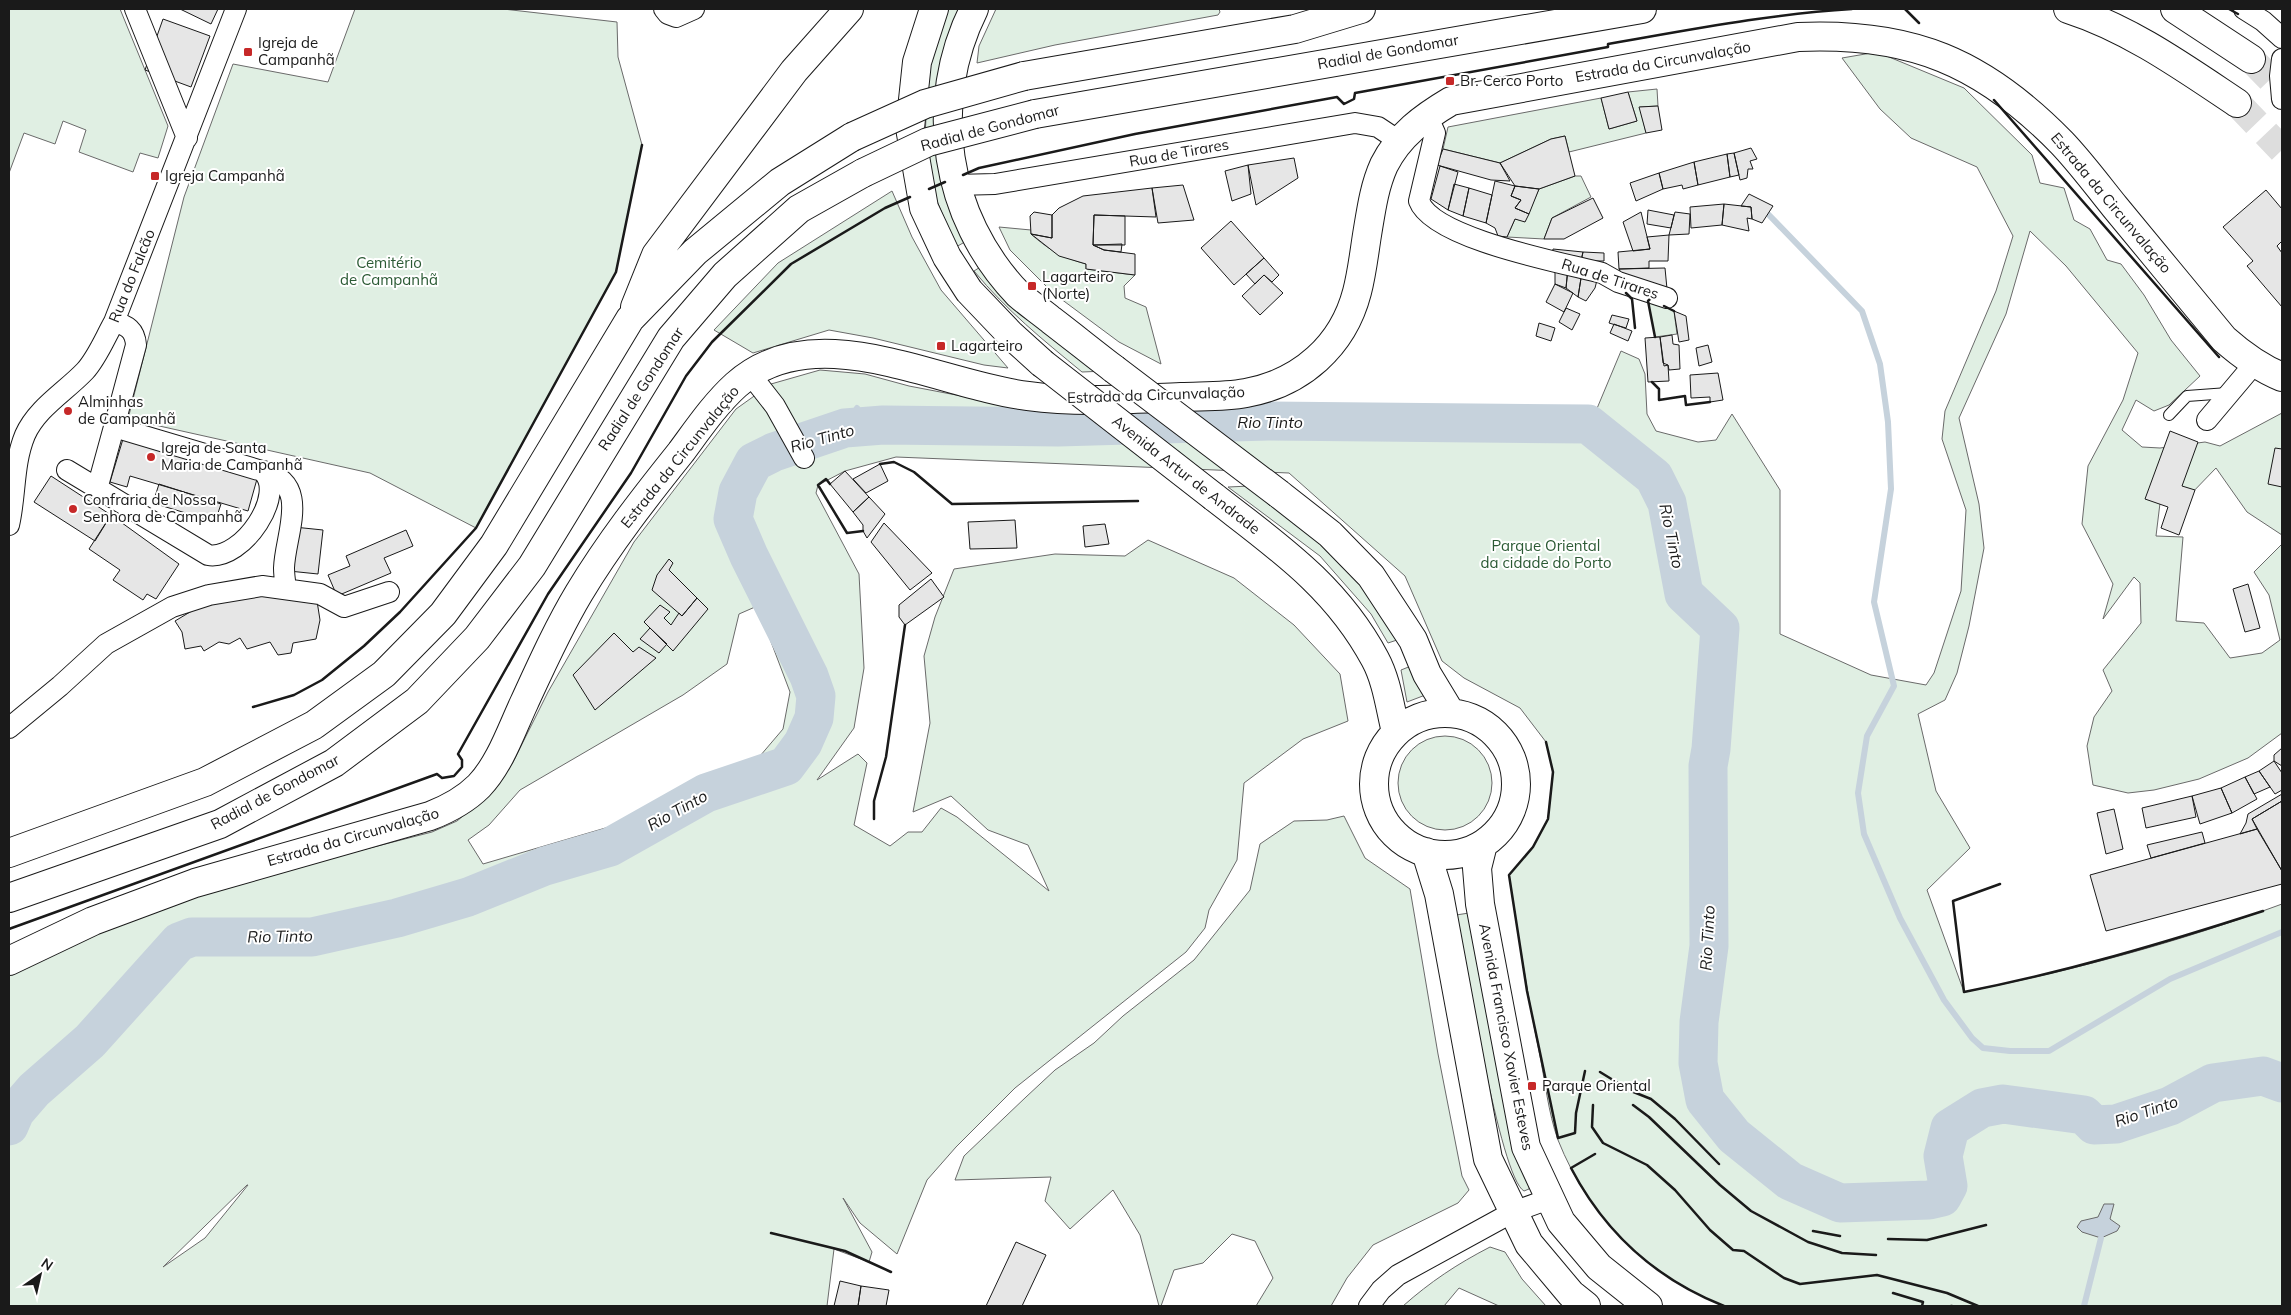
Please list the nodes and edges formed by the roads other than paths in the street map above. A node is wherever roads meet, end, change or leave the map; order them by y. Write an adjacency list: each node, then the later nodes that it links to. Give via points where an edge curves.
1 (135, 9): 19 (street)
2 (236, 9): 19 (street, Rua do Falcão)
3 (694, 9): 12 (street, via 676,17)
4 (849, 9): 23 (main road, via 794,71 656,255)
5 (934, 9): 41 (main road, Avenida Artur de Andrade, bridge, via 917,62 910,128 922,201 947,257 969,291 1042,363 1302,565 1338,603 1375,659 1385,684)
6 (974, 9): 21 (main road, via 952,69 946,125)
7 (1361, 9): 23 (main road, bridge, via 1295,30 1024,76 924,104 852,137 780,182 695,252)
8 (1642, 9): 45 (main road, Radial de Gondomar, bridge, via 1036,114 928,142 863,173 799,209 725,275 671,338 532,566 476,638 417,701 334,763 220,824)
9 (2068, 9): 17 (main road, via 2094,17 2157,50)
10 (2175, 9): 14 (main road)
11 (2244, 9): 13 (street, via 2263,20)
12 (666, 11)
13 (2282, 38)
14 (2251, 59)
15 (2282, 59): 16 (street)
16 (2282, 99)
17 (2237, 103)
18 (1427, 115): 20 (main road, Estrada da Circunvalação); 22 (street, Rua de Tirares, via 1435,133 1419,201 1421,207 1443,223 1490,245 1547,264 1602,273 1618,282); 25 (main road, Estrada da Circunvalação, via 1451,100 1798,37 1854,36 1918,48 1990,80 2029,111 2063,144 2224,339)
19 (187, 138): 24 (street, Rua do Falcão)
20 (1399, 141): 21 (street, Rua de Tirares, via 1378,127 1355,123 995,184); 26 (main road, Estrada da Circunvalação, via 1375,186 1358,290 1349,317 1319,359 1296,376 1272,386 1244,394 1060,399 988,390 860,355 836,353 788,357)
21 (955, 185): 39 (main road, bridge, via 982,246 1019,295 1330,534 1371,576 1413,640 1426,674)
22 (1667, 298)
23 (630, 319): 44 (main road, via 494,545 443,614 384,674 314,725 205,782)
24 (114, 322): 31 (street, via 131,329 136,345); 36 (street, Rua do Falcão, via 86,370 43,409 26,434 17,464)
25 (2255, 363): 27 (main road, Estrada da Circunvalação); 28 (street)
26 (750, 374): 32 (street, via 784,420); 46 (main road, Estrada da Circunvalação, via 722,398 628,518 597,564 543,661 494,766 466,797 430,816 195,883 93,921)
27 (2282, 377)
28 (2232, 392): 29 (lane, via 2187,396); 30 (street)
29 (2168, 416)
30 (2207, 420)
31 (114, 426): 34 (street); 35 (street)
32 (804, 458)
33 (66, 470): 35 (street)
34 (262, 470): 35 (street, via 270,482 265,509 258,524 236,548 213,556 204,554); 37 (street, via 281,480 293,500 284,568)
35 (97, 489)
36 (9, 525)
37 (286, 588): 38 (street, via 326,596 344,607); 40 (street, via 262,586 209,595 172,607 106,644)
38 (389, 592)
39 (1450, 712): 41 (main road, via 1424,716); 42 (main road, via 1472,717 1491,729 1506,746 1514,766 1516,789 1512,810 1500,829)
40 (9, 728)
41 (1396, 732): 43 (main road, via 1383,749 1375,769 1374,790 1379,811 1390,829 1406,843)
42 (1483, 844): 43 (main road, via 1465,852 1445,855); 47 (main road, Avenida Francisco Xavier Esteves, via 1476,868 1480,904 1526,1147)
43 (1426, 852): 48 (main road, via 1438,894 1488,1159)
44 (9, 853)
45 (9, 898)
46 (9, 961)
47 (1549, 1199): 48 (street); 51 (main road, Avenida Francisco Xavier Esteves, via 1561,1222 1599,1267)
48 (1513, 1212): 49 (street, via 1398,1275); 50 (main road, via 1529,1244 1571,1294)
49 (1369, 1306)
50 (1586, 1306)
51 (1648, 1306)

